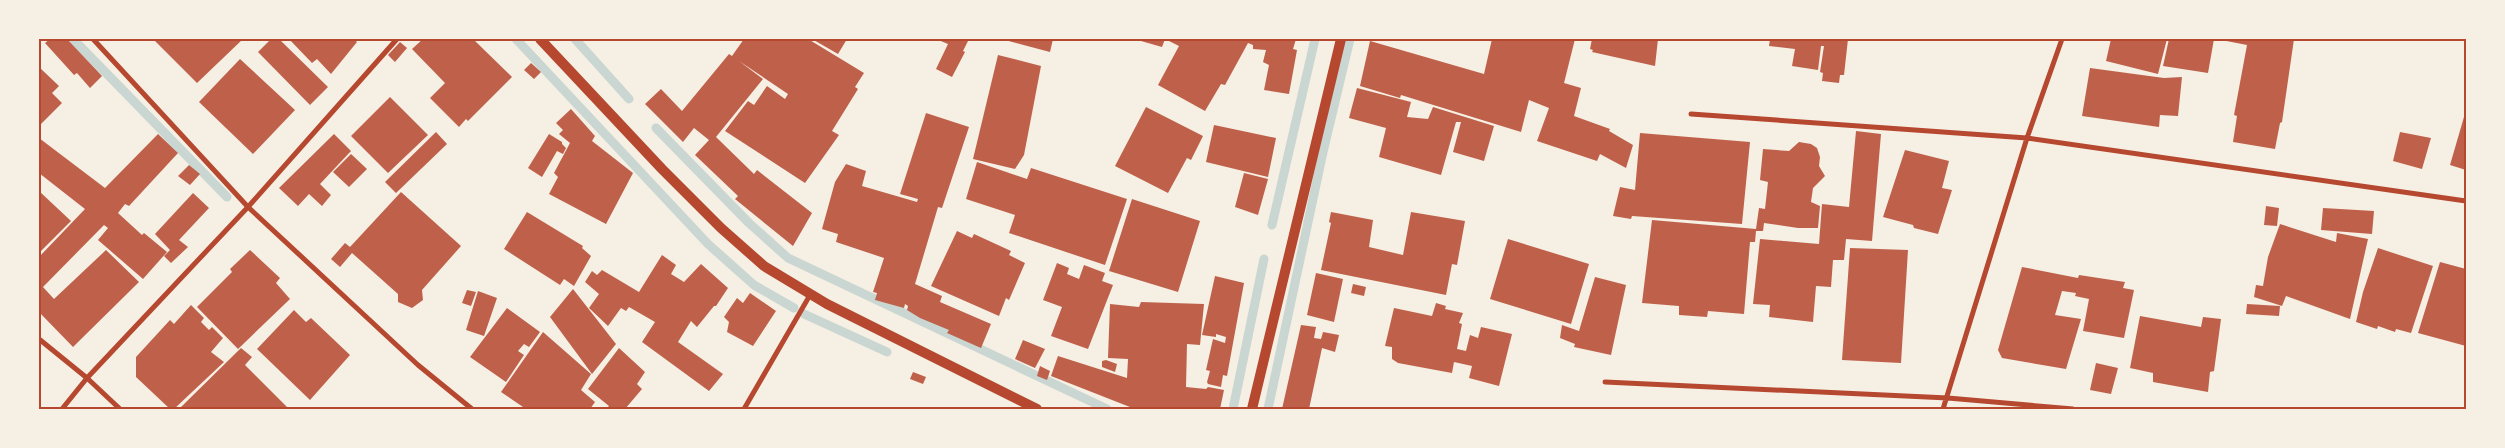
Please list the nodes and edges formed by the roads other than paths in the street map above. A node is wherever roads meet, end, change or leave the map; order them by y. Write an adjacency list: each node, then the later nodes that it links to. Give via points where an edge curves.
1 (93, 39): 9 (street)
2 (397, 39): 9 (street)
3 (540, 39): 10 (main road, via 721,228 764,266)
4 (1341, 39): 20 (main road)
5 (2062, 39): 7 (street)
6 (1691, 114): 7 (street)
7 (2027, 138): 8 (street); 14 (street)
8 (2466, 201)
9 (248, 207): 12 (street); 17 (street, via 418,365)
10 (810, 295): 18 (street); 19 (main road)
11 (39, 338): 12 (street)
12 (88, 378): 15 (street); 16 (street)
13 (1605, 382): 14 (street)
14 (1948, 398): 21 (street); 22 (street)
15 (62, 409)
16 (120, 409)
17 (472, 409)
18 (744, 409)
19 (1037, 409)
20 (1252, 409)
21 (1943, 409)
22 (2073, 409)

